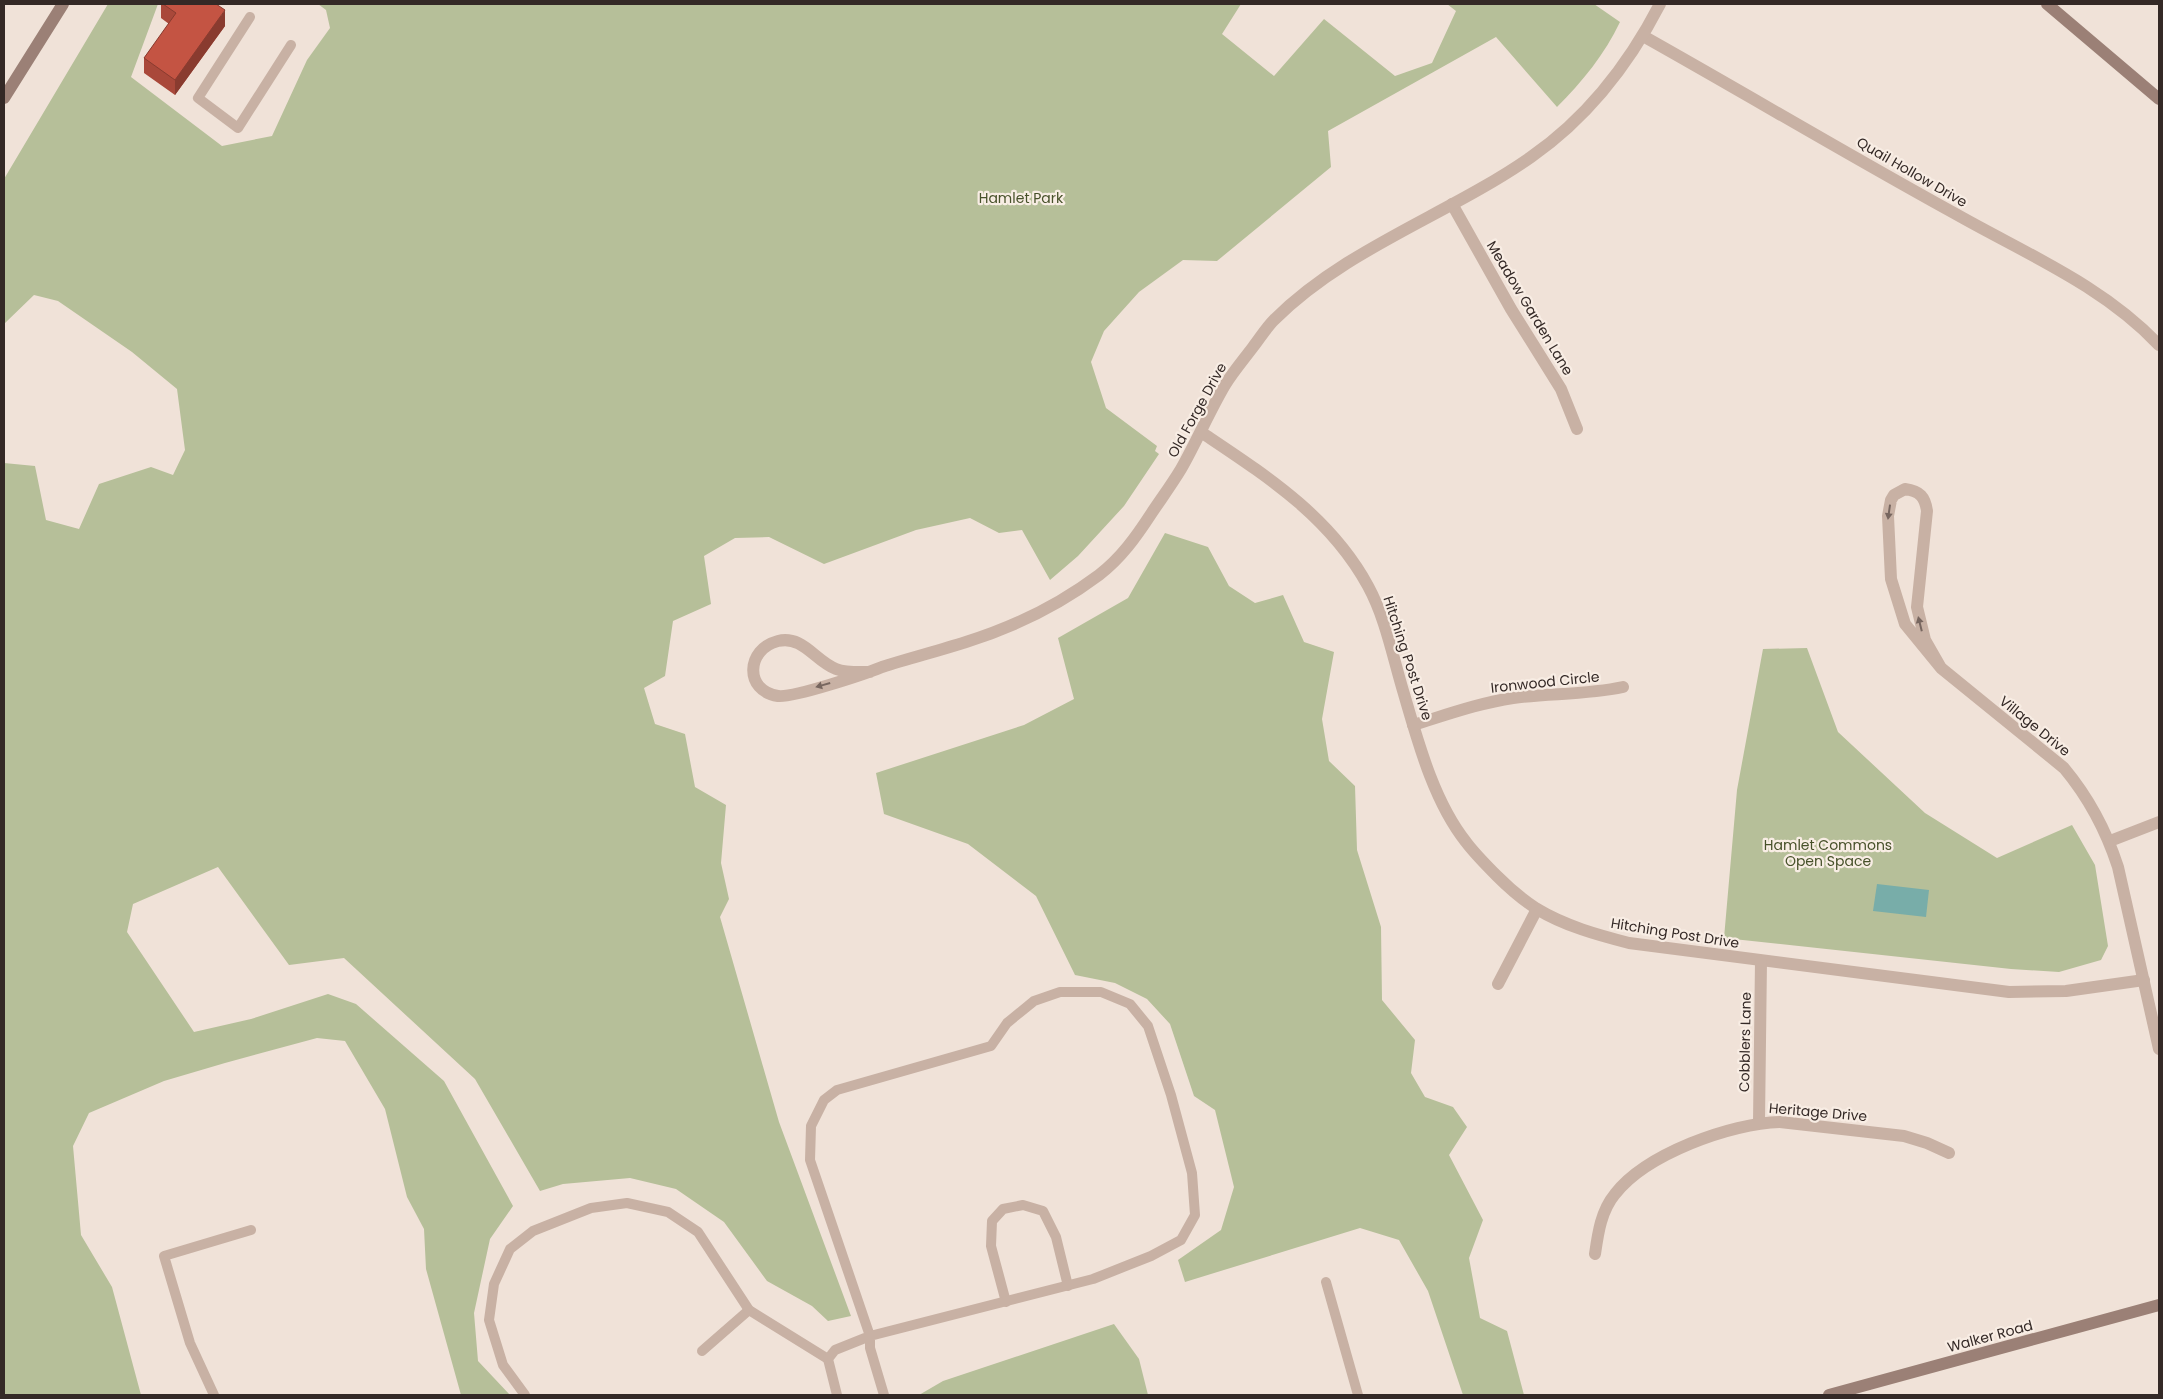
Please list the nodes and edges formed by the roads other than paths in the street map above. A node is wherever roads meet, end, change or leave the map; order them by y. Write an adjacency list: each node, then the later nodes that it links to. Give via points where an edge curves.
1 (63, 4): 7 (street)
2 (1660, 4): 5 (street, Old Forge Drive)
3 (2047, 4): 8 (street)
4 (250, 17): 6 (lane, via 198,98 238,128)
5 (1642, 36): 9 (street, Old Forge Drive, via 1592,104 1566,129 1530,158); 10 (street, Quail Hollow Drive, via 2084,283)
6 (291, 45)
7 (4, 98)
8 (2159, 99)
9 (1452, 204): 11 (street, Meadow Garden Lane, via 1510,309 1561,389); 12 (street, Old Forge Drive, via 1355,259 1296,300 1271,323 1226,384)
10 (2159, 345)
11 (1577, 429)
12 (1201, 432): 14 (street, Old Forge Drive, via 1179,473 1129,547 1100,574 1048,609 969,641); 16 (street, Hitching Post Drive, via 1280,486 1338,542 1368,586 1379,612)
13 (1941, 668): 13 (street, Village Drive, one-way to 13, via 1925,640 1917,607 1926,501 1918,492 1905,489 1894,495 1888,508 1891,579 1905,624); 18 (street, Village Drive, via 2064,768 2097,814)
14 (870, 672): 14 (street, Old Forge Drive, one-way to 14, via 779,696 762,690 754,677 753,663 759,652 772,643 787,639 802,644 835,669)
15 (1623, 688): 16 (street, Ironwood Circle, via 1513,698)
16 (1413, 724): 19 (street, Hitching Post Drive, via 1433,783 1465,842 1510,889)
17 (2159, 822): 18 (street)
18 (2110, 841): 21 (street, Village Drive)
19 (1538, 909): 20 (street, Hitching Post Drive, via 1594,934 1629,943); 22 (street)
20 (1761, 961): 21 (street, Hitching Post Drive, via 2009,992 2066,991); 24 (street, Cobblers Lane)
21 (2144, 980): 23 (street, Village Drive)
22 (1498, 984)
23 (2159, 1049)
24 (1759, 1122): 25 (street, Heritage Drive, via 1904,1136); 27 (street, Heritage Drive, via 1696,1141 1646,1166 1615,1194 1605,1211)
25 (1948, 1153)
26 (251, 1230): 36 (lane, via 164,1256 190,1342)
27 (1595, 1254)
28 (1326, 1282): 40 (lane)
29 (1068, 1286): 30 (lane); 30 (lane, via 1056,1237 1043,1211 1023,1205 1002,1209 992,1221 991,1246); 33 (lane, via 1093,1280 1152,1256 1181,1240 1195,1215 1192,1173 1172,1095 1148,1026 1130,1004 1101,992 1060,992 1034,1001 1007,1023 991,1046 837,1090 824,1100 812,1126 810,1160)
30 (1006, 1302): 33 (lane)
31 (2159, 1305): 41 (street, Walker Road)
32 (749, 1310): 34 (lane); 35 (lane); 37 (lane, via 698,1232 668,1212 627,1203 591,1208 533,1231 510,1250 494,1284 489,1320 503,1366)
33 (870, 1336): 35 (lane, via 835,1350); 39 (lane, via 870,1348)
34 (702, 1351)
35 (828, 1359): 38 (lane)
36 (214, 1395)
37 (525, 1395)
38 (837, 1395)
39 (884, 1395)
40 (1358, 1395)
41 (1830, 1395)

